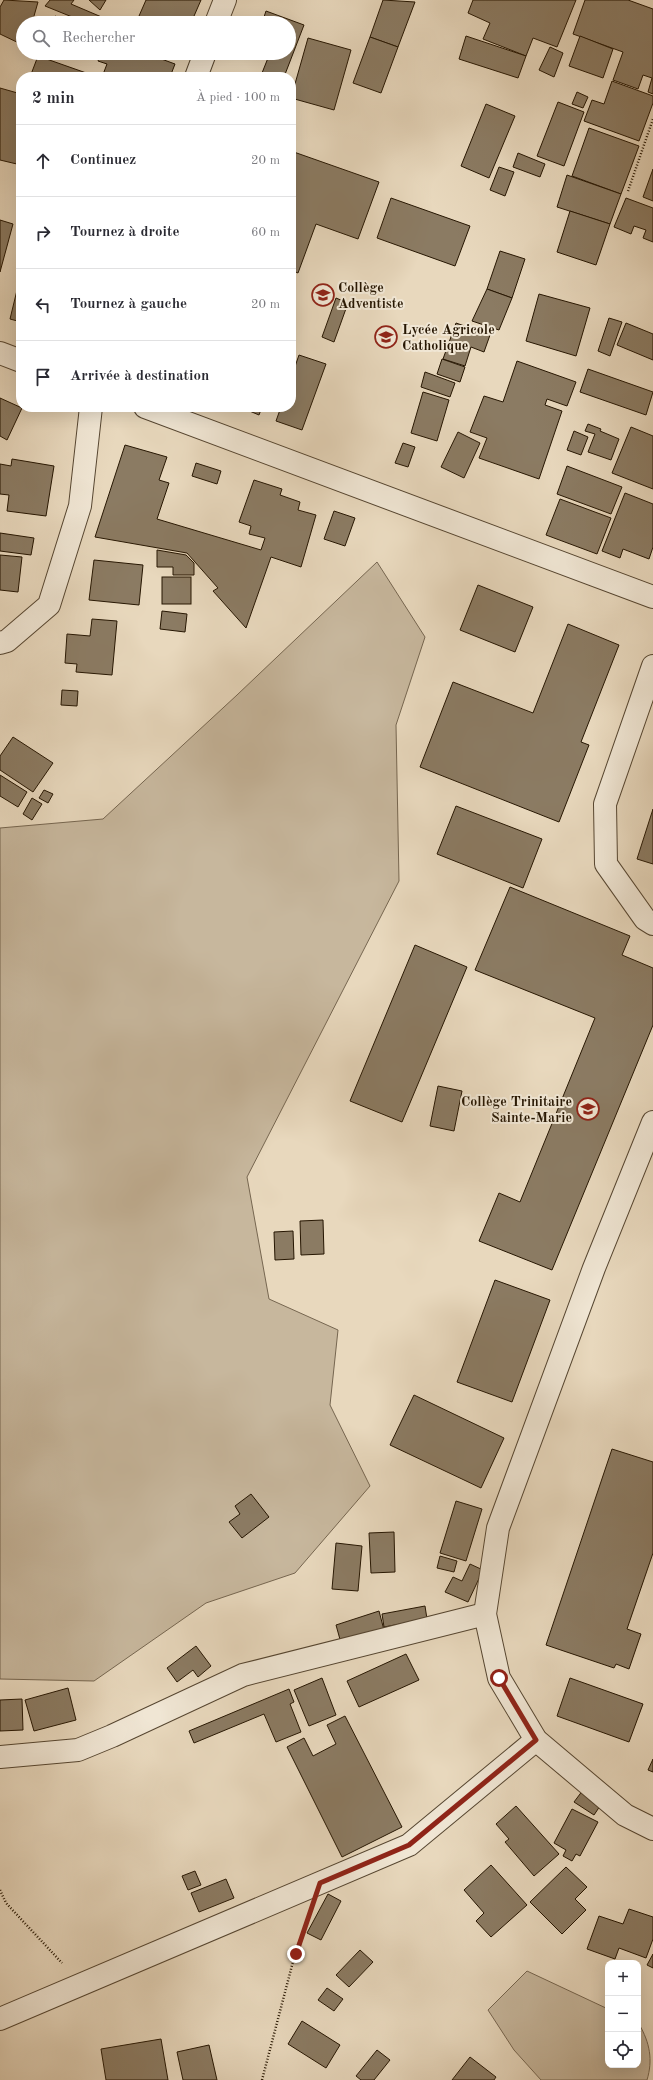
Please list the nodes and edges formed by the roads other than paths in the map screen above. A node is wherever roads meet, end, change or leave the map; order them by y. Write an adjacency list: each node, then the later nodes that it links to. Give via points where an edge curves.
1 (225, 0): 2 (street)
2 (219, 16)
3 (202, 60): 4 (street)
4 (198, 72)
5 (0, 353): 6 (street)
6 (16, 359)
7 (90, 412): 10 (street, via 80,506 49,605 7,641)
8 (159, 412): 9 (street)
9 (653, 597)
10 (0, 643)
11 (653, 666): 12 (street, via 605,804 606,864 644,919)
12 (653, 924)
13 (653, 1122): 14 (street, via 594,1268 498,1528)
14 (485, 1614): 15 (street, via 499,1678); 16 (street, via 242,1675 78,1750)
15 (536, 1740): 17 (street, via 625,1815); 18 (street, via 409,1845)
16 (0, 1758)
17 (653, 1829)
18 (0, 2019)

